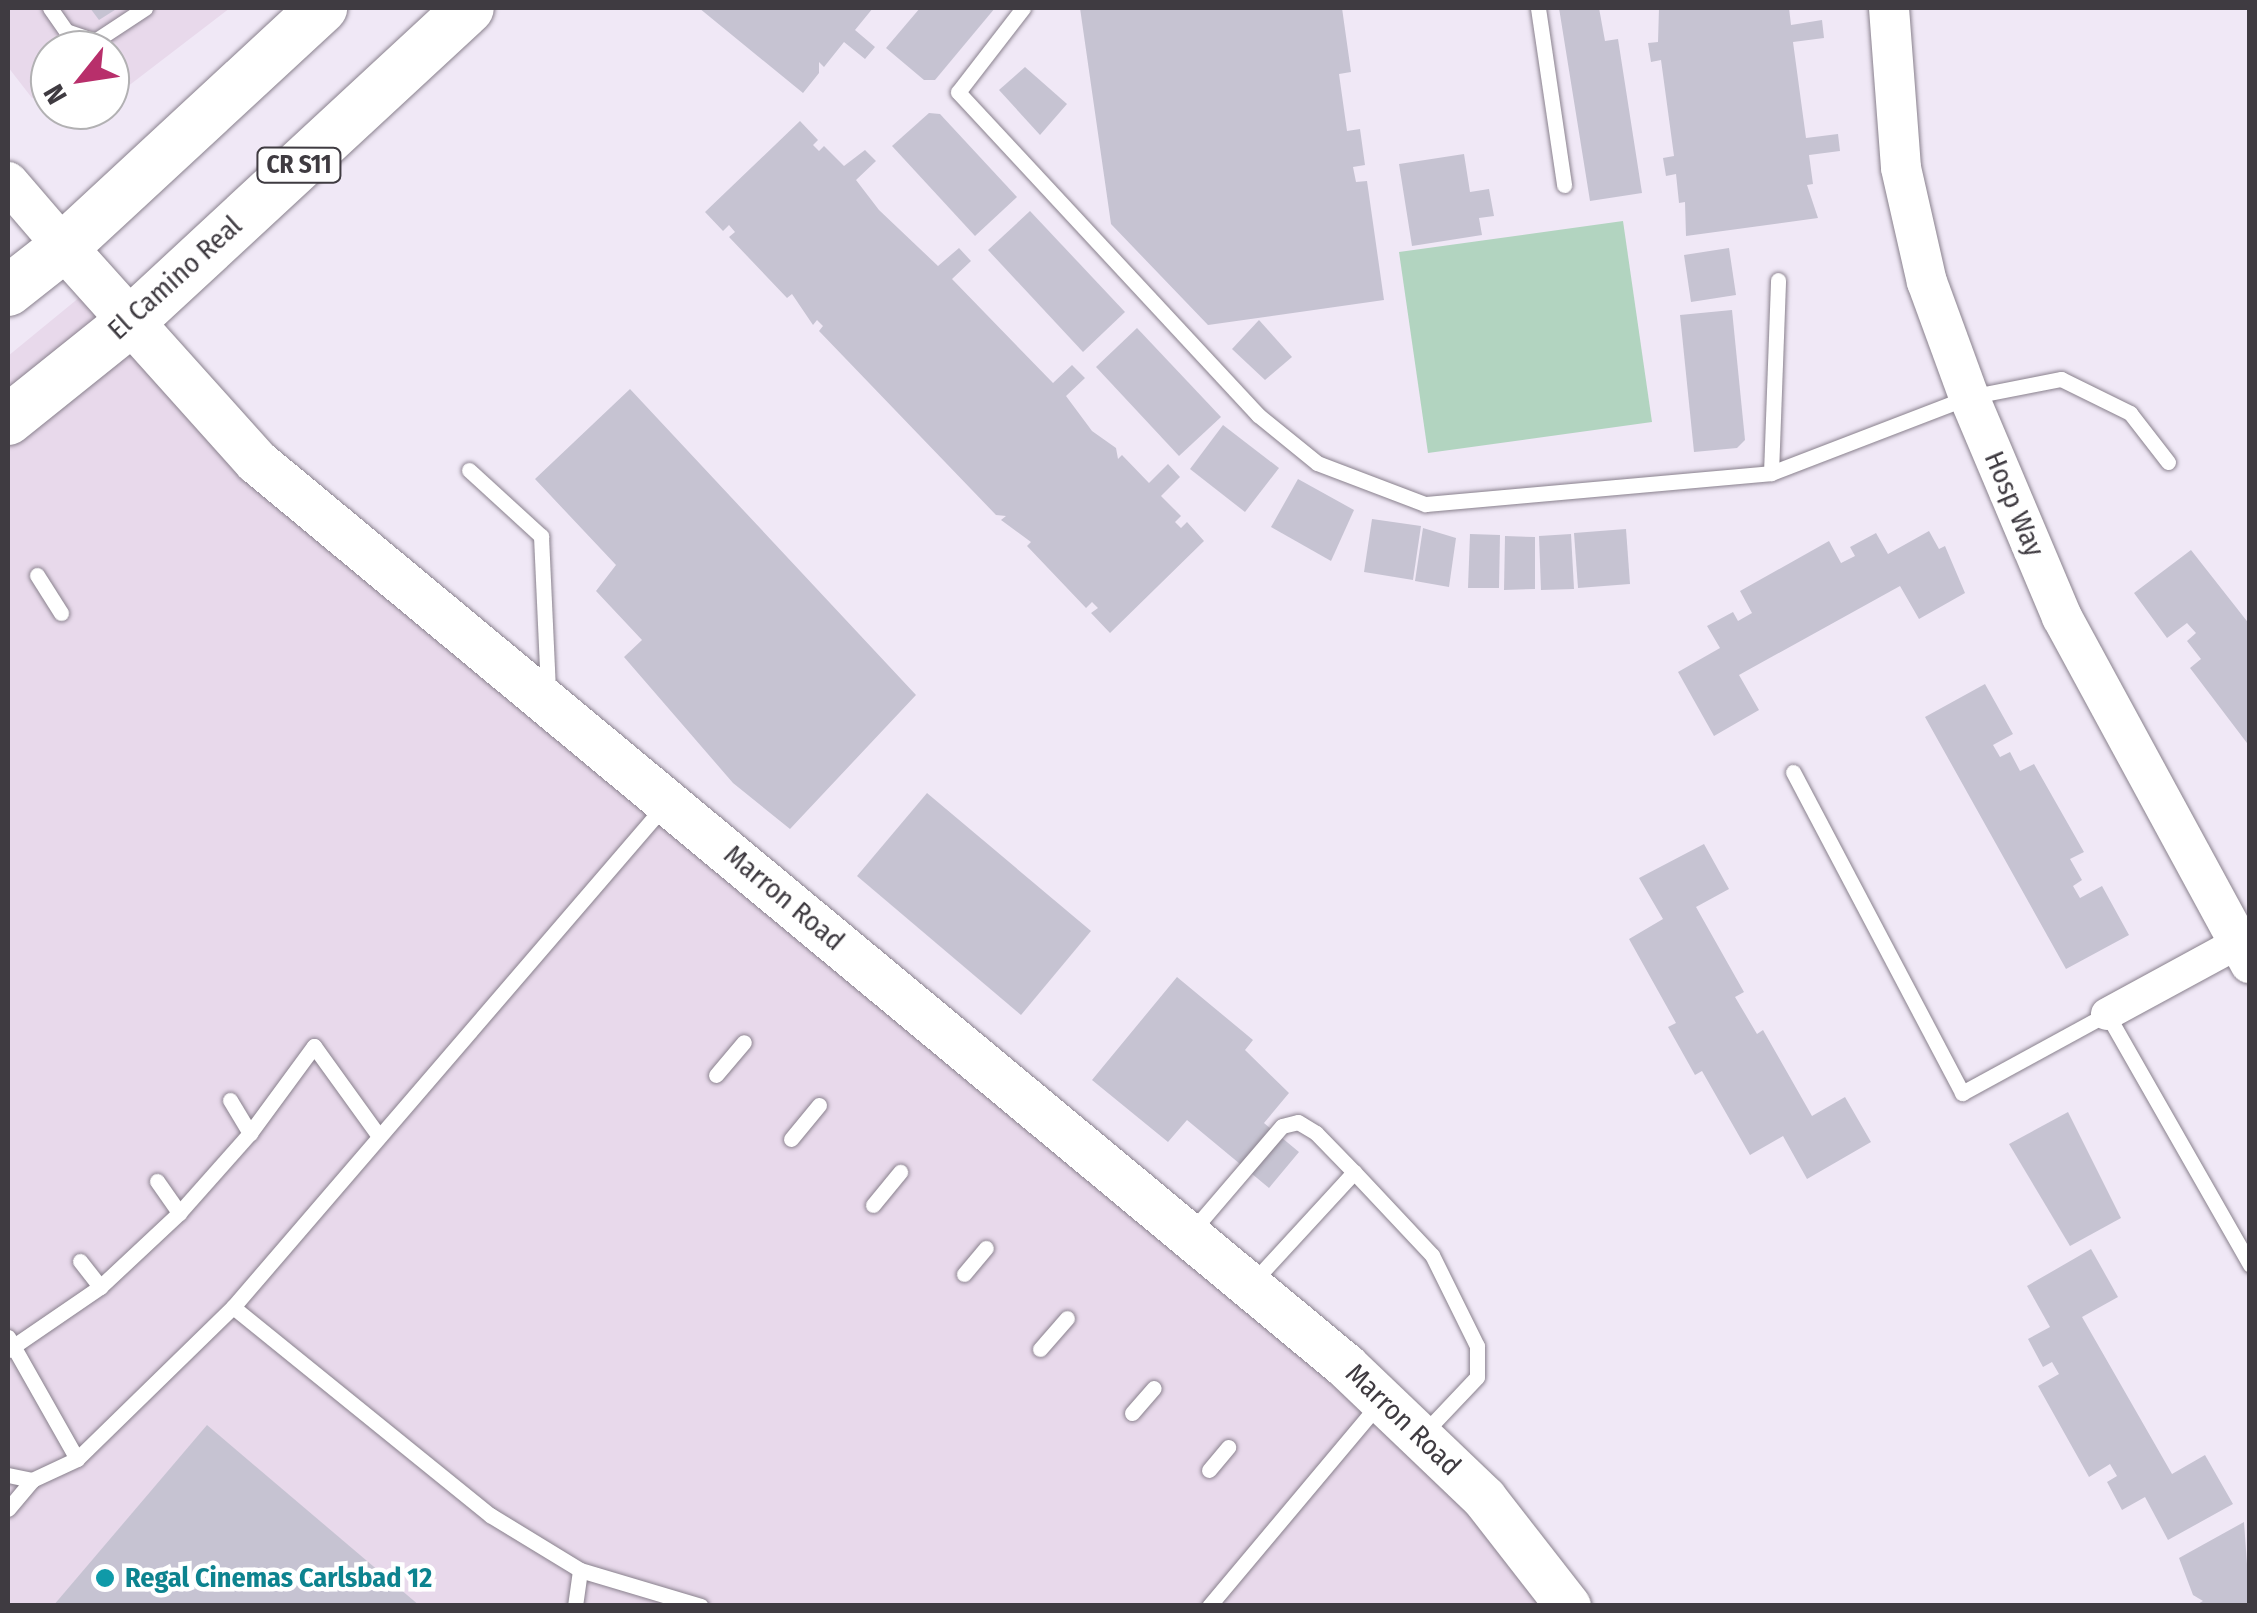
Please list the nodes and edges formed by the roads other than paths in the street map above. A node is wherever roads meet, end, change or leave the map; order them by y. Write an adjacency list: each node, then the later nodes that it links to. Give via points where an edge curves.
1 (50, 8): 2 (lane, via 66,32 96,41)
2 (145, 8)
3 (322, 8): 10 (main road)
4 (469, 8): 13 (main road, El Camino Real / CR S11)
5 (1024, 8): 18 (lane, via 958,92 1258,415 1317,464 1426,504)
6 (1538, 8): 9 (lane)
7 (1889, 8): 14 (street, Hosp Way, via 1901,168 1927,282)
8 (8, 182): 10 (street, Marron Road)
9 (1564, 185)
10 (64, 247): 12 (main road); 13 (main road, Marron Road)
11 (1778, 280): 18 (lane)
12 (8, 291)
13 (129, 323): 15 (main road, El Camino Real / CR S11); 21 (main road, Marron Road, via 256,462)
14 (1969, 397): 16 (lane, via 2060,378 2130,413); 18 (lane); 24 (street, Hosp Way, via 2062,616)
15 (8, 420)
16 (2168, 462)
17 (469, 470): 21 (lane, via 540,536)
18 (1771, 473)
19 (38, 575): 20 (lane)
20 (61, 613)
21 (548, 702): 23 (main road, Marron Road)
22 (1793, 772): 25 (lane, via 1962,1092)
23 (668, 802): 31 (lane); 38 (main road, Marron Road)
24 (2244, 953): 25 (street)
25 (2107, 1014): 41 (lane)
26 (744, 1042): 27 (lane)
27 (716, 1075)
28 (230, 1100): 30 (lane)
29 (819, 1105): 32 (lane)
30 (250, 1133): 31 (lane, via 314,1046); 37 (lane)
31 (378, 1136): 45 (lane)
32 (791, 1140)
33 (900, 1172): 36 (lane)
34 (1354, 1172): 38 (lane, via 1316,1133 1298,1122 1282,1126); 43 (lane); 52 (lane, via 1432,1255 1477,1346 1477,1377)
35 (157, 1181): 37 (lane)
36 (873, 1205)
37 (179, 1213): 44 (lane)
38 (1189, 1235): 43 (main road, Marron Road)
39 (986, 1248): 42 (lane)
40 (80, 1261): 44 (lane)
41 (2250, 1265)
42 (964, 1274)
43 (1250, 1286): 50 (main road, Marron Road)
44 (100, 1287): 47 (lane)
45 (232, 1307): 54 (lane); 59 (lane, via 490,1515)
46 (1067, 1318): 48 (lane)
47 (10, 1345): 54 (lane)
48 (1040, 1348)
49 (1154, 1388): 51 (lane)
50 (1382, 1400): 52 (main road, Marron Road); 62 (lane)
51 (1132, 1413)
52 (1420, 1436): 63 (main road, Marron Road, via 1484,1498)
53 (1228, 1448): 55 (lane)
54 (77, 1459): 57 (lane)
55 (1209, 1470)
56 (8, 1475): 57 (lane)
57 (32, 1480): 58 (lane)
58 (8, 1509)
59 (580, 1570): 60 (lane); 61 (lane)
60 (575, 1606)
61 (701, 1606)
62 (1210, 1606)
63 (1568, 1606)

